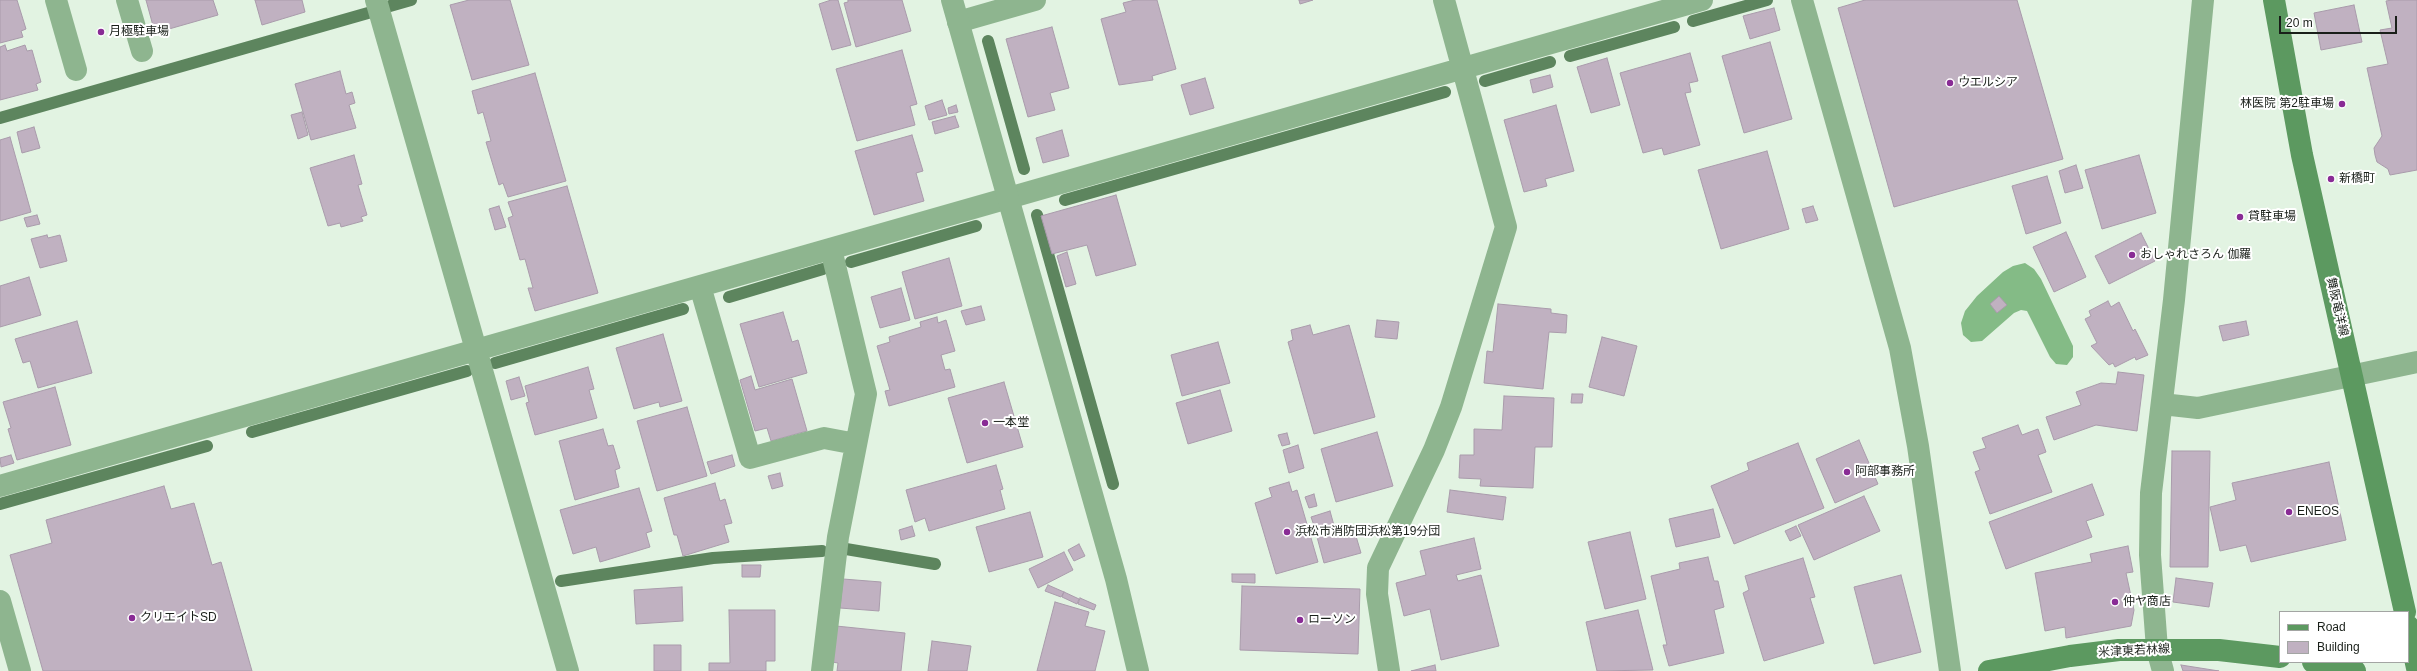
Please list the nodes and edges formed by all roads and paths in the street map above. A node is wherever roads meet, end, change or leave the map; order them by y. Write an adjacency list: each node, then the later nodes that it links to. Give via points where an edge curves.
1 (56, 0): 14 (street)
2 (127, 0): 12 (street)
3 (376, 0): 18 (street)
4 (952, 0): 11 (street)
5 (1035, 0): 11 (street)
6 (1444, 0): 13 (street)
7 (1702, 0): 13 (street)
8 (1802, 0): 36 (street, via 1900,348 1918,446)
9 (2202, 0): 21 (street)
10 (2274, 0): 20 (main road, 舞阪竜洋線, via 2302,155)
11 (958, 22): 15 (street)
12 (142, 51)
13 (1462, 68): 15 (street); 35 (street, via 1506,227 1451,407 1434,450 1378,568 1378,594)
14 (76, 70)
15 (1008, 198): 16 (street); 34 (street, via 1116,579)
16 (831, 249): 17 (street); 22 (street, via 866,394)
17 (700, 286): 18 (street); 22 (street, via 750,458 824,438)
18 (476, 350): 23 (street); 32 (street)
19 (2417, 362): 20 (street)
20 (2352, 376): 21 (street, via 2198,408); 25 (main road, 舞阪竜洋線)
21 (2162, 404): 27 (street, via 2149,524)
22 (856, 444): 33 (street, via 838,537)
23 (0, 486)
24 (0, 601): 31 (street)
25 (2405, 611)
26 (2409, 631): 30 (main road)
27 (2157, 649): 28 (main road, 米津東若林線, via 2219,650); 37 (main road, 米津東若林線, via 2070,656); 38 (street)
28 (2279, 657)
29 (2318, 663): 39 (main road)
30 (2417, 668)
31 (20, 671)
32 (568, 671)
33 (822, 671)
34 (1138, 671)
35 (1389, 671)
36 (1950, 671)
37 (1989, 671)
38 (2163, 671)
39 (2355, 671)

